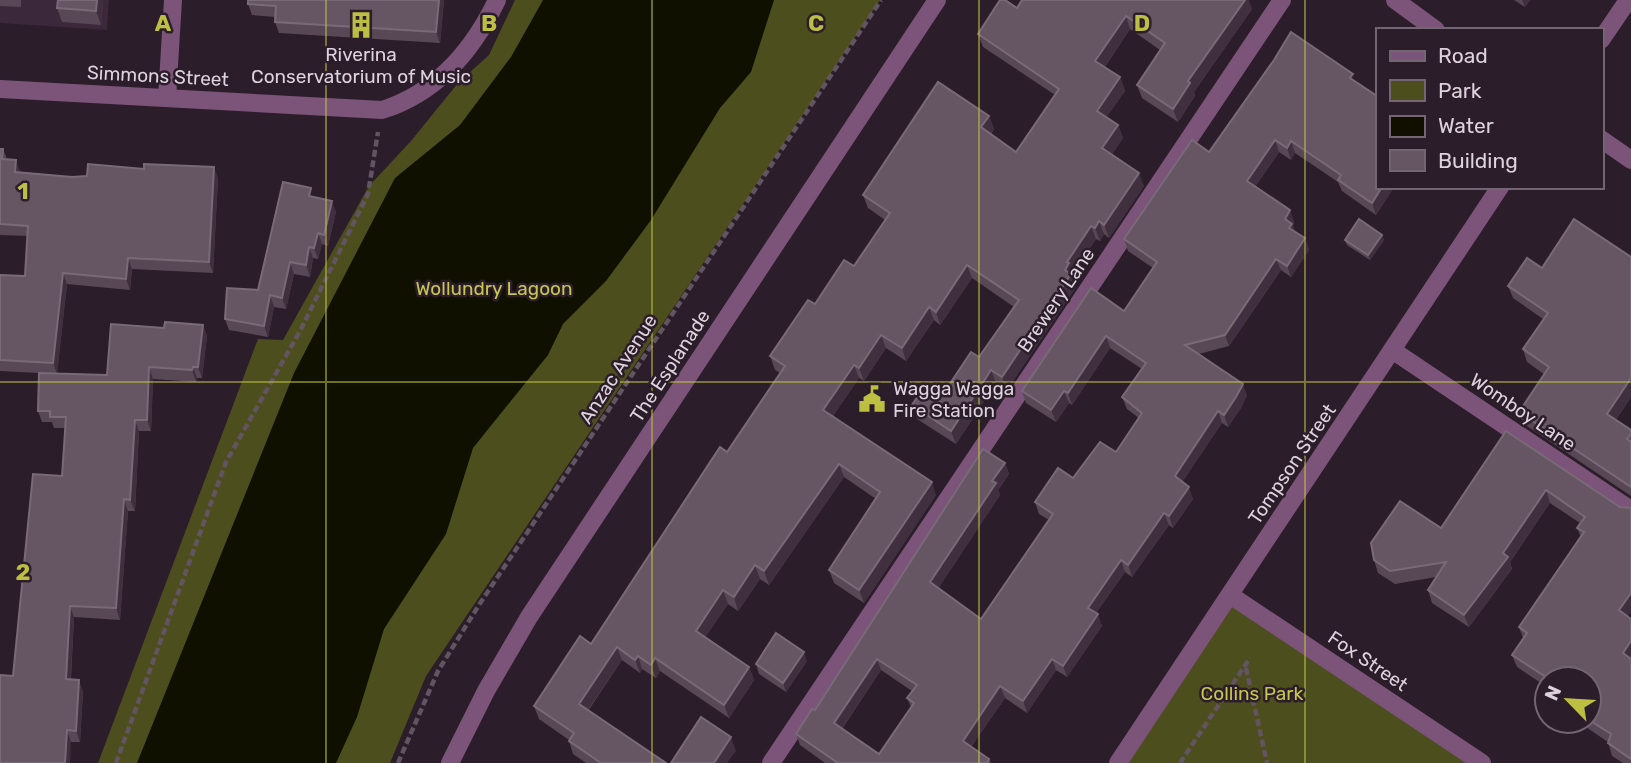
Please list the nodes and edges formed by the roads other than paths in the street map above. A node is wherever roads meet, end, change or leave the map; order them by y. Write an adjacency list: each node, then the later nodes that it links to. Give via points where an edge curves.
1 (173, 0): 10 (street)
2 (497, 0): 10 (street, Simmons Street, via 466,53 428,87 389,108)
3 (937, 0): 17 (street, The Esplanade, via 529,617)
4 (1282, 0): 18 (street, Brewery Lane)
5 (1395, 0): 7 (street)
6 (1628, 0): 8 (street)
7 (1433, 28)
8 (1603, 37)
9 (0, 89): 10 (street, Simmons Street)
10 (167, 98)
11 (1603, 140): 12 (street)
12 (1631, 160)
13 (1499, 189): 14 (street, Tompson Street)
14 (1392, 350): 15 (street, Womboy Lane); 16 (street, Tompson Street)
15 (1631, 510)
16 (1230, 595): 19 (street, Tompson Street); 20 (street, Fox Street)
17 (451, 762)
18 (771, 763)
19 (1118, 763)
20 (1482, 763)

